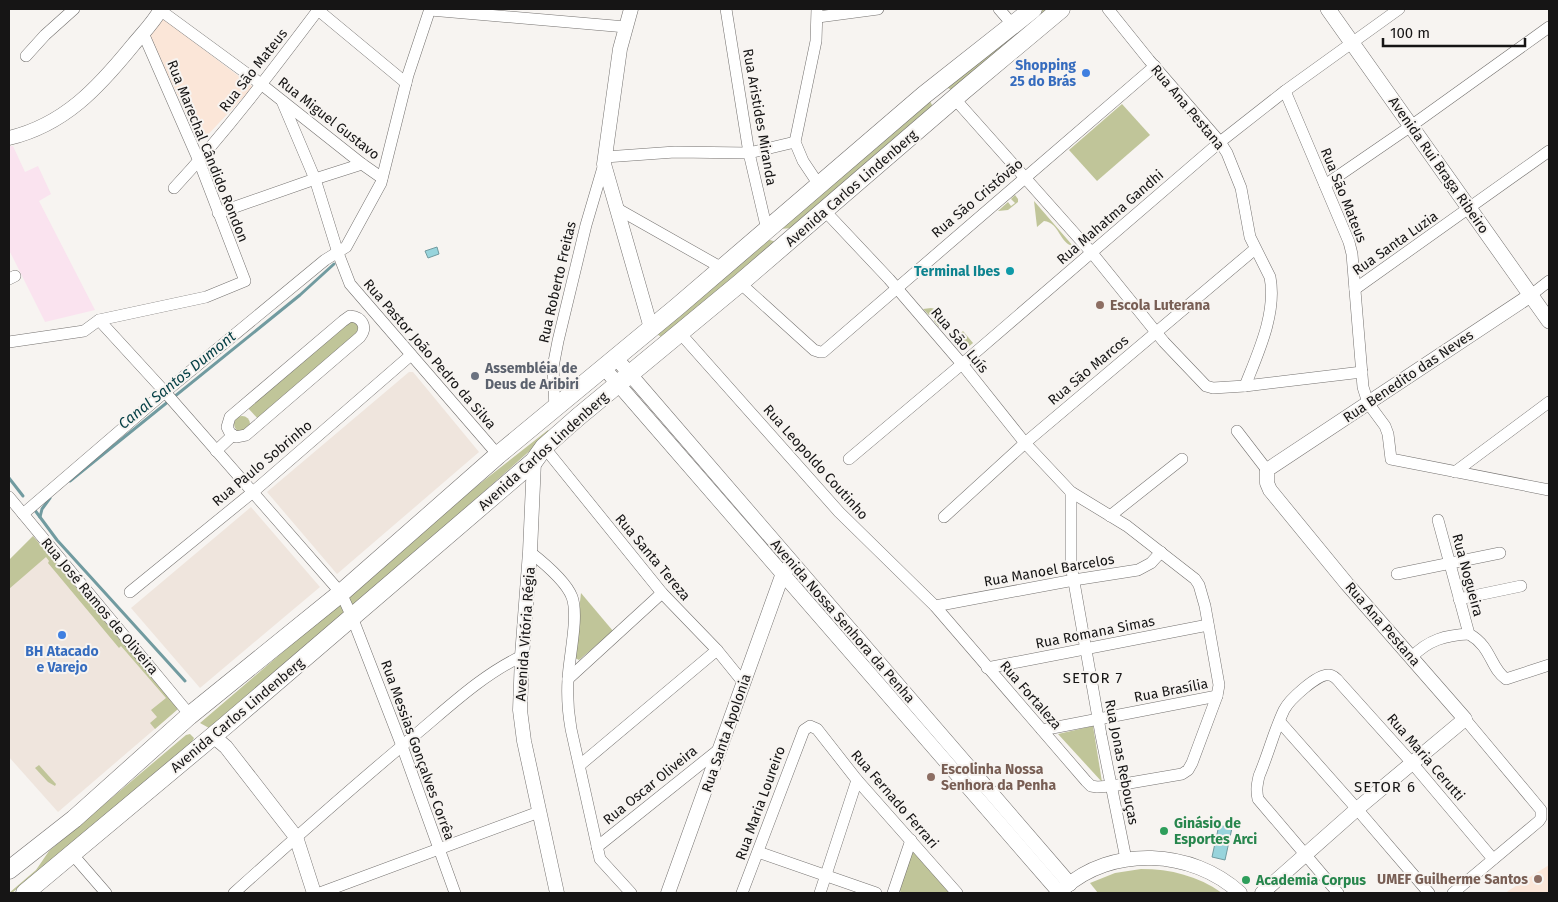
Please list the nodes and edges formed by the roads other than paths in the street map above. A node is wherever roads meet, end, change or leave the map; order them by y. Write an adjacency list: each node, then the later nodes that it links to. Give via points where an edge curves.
1 (74, 9): 19 (street)
2 (160, 9): 17 (street); 22 (street, Rua Miguel Gustavo)
3 (430, 9): 16 (street); 21 (street)
4 (631, 9): 16 (street)
5 (726, 9): 32 (street, Rua Aristides Miranda)
6 (878, 9): 13 (street)
7 (999, 9): 14 (street)
8 (1032, 9): 14 (main road, Avenida Carlos Lindenberg)
9 (1061, 9): 25 (main road, Avenida Carlos Lindenberg)
10 (1108, 9): 20 (street, Rua Ana Pestana)
11 (1328, 9): 18 (main road, Avenida Rui Braga Ribeiro)
12 (1399, 9): 18 (street, Rua Mahatma Gandhi)
13 (817, 13): 29 (street, via 816,41)
14 (1012, 24): 24 (main road, Avenida Carlos Lindenberg)
15 (1549, 27): 27 (street)
16 (626, 28): 34 (street, via 620,49)
17 (143, 33): 28 (street, via 78,105 54,121); 33 (street, Rua Marechal Cândido Rondon)
18 (1352, 42): 23 (street, Rua Mahatma Gandhi); 27 (main road, Avenida Rui Braga Ribeiro)
19 (26, 56)
20 (1155, 66): 30 (street, Rua Ana Pestana); 36 (street, Rua São Cristóvão)
21 (406, 83): 22 (street, Rua São Mateus, via 318,10); 37 (street)
22 (261, 84): 26 (street, Rua Miguel Gustavo); 33 (street, Rua São Mateus)
23 (1285, 91): 30 (street, Rua Mahatma Gandhi); 40 (street, Rua São Mateus)
24 (924, 95): 25 (main road, via 942,94); 39 (main road, Avenida Carlos Lindenberg)
25 (954, 98): 36 (street); 44 (main road, Avenida Carlos Lindenberg)
26 (282, 101): 35 (street, Rua Miguel Gustavo); 38 (street, Rua Pastor João Pedro da Silva)
27 (1411, 126): 40 (street); 43 (main road, Avenida Rui Braga Ribeiro)
28 (9, 138)
29 (794, 142): 32 (street); 39 (street)
30 (1220, 142): 48 (street, Rua Ana Pestana, via 1240,188 1247,228); 50 (street, Rua Mahatma Gandhi)
31 (1549, 152): 43 (street, Rua Santa Luzia)
32 (749, 153): 34 (street, via 675,152); 46 (street, Rua Aristides Miranda)
33 (199, 161): 41 (street, Rua São Mateus); 45 (street, Rua Marechal Cândido Rondon)
34 (605, 161): 42 (street); 72 (street, Rua Roberto Freitas, via 558,341 554,367)
35 (362, 164): 37 (street, Rua Miguel Gustavo); 38 (street)
36 (1026, 177): 50 (street); 54 (street, Rua São Cristóvão)
37 (382, 178): 49 (street, via 348,244)
38 (315, 179): 45 (street); 49 (street, Rua Pastor João Pedro da Silva)
39 (819, 185): 46 (main road, Avenida Carlos Lindenberg)
40 (1325, 185): 55 (street, Rua São Mateus, via 1350,248)
41 (174, 188)
42 (616, 208): 51 (street); 59 (street)
43 (1469, 208): 55 (street, Rua Santa Luzia); 56 (main road, Avenida Rui Braga Ribeiro)
44 (824, 210): 47 (main road, Avenida Carlos Lindenberg); 54 (street, Rua São Luís)
45 (218, 213): 57 (street, Rua Marechal Cândido Rondon, via 245,281 206,297)
46 (767, 230): 47 (main road, via 780,236); 51 (main road, Avenida Carlos Lindenberg)
47 (796, 235): 53 (main road, Avenida Carlos Lindenberg)
48 (1255, 248): 60 (street, Rua São Marcos); 68 (street, Rua Ana Pestana, via 1270,277 1271,295 1262,343)
49 (338, 253): 63 (street, Rua Pastor João Pedro da Silva, via 350,284); 69 (street, via 325,260)
50 (1092, 253): 60 (street); 65 (street, Rua Mahatma Gandhi)
51 (722, 268): 59 (main road, Avenida Carlos Lindenberg)
52 (1549, 281): 56 (street, Rua Benedito das Neves)
53 (740, 283): 54 (street, Rua São Cristóvão, via 820,352); 61 (main road, Avenida Carlos Lindenberg)
54 (896, 287): 65 (street, Rua São Luís)
55 (1355, 289): 66 (street, Rua São Mateus)
56 (1531, 295): 58 (main road, Avenida Rui Braga Ribeiro); 71 (street, Rua Benedito das Neves)
57 (99, 320): 62 (street, via 84,331); 69 (street, Rua Messias Gonçalves Corrêa)
58 (1549, 321)
59 (651, 328): 64 (main road, Avenida Carlos Lindenberg); 67 (main road, via 652,345 632,362)
60 (1156, 332): 68 (street, via 1201,382 1213,388); 76 (street, Rua São Marcos)
61 (680, 333): 67 (main road, Avenida Carlos Lindenberg); 106 (street, Rua Leopoldo Coutinho, via 839,512)
62 (9, 342)
63 (411, 355): 80 (street, Rua Pastor João Pedro da Silva); 87 (street, Rua Paulo Sobrinho)
64 (610, 363): 67 (street, Avenida Nossa Senhora da Penha); 72 (main road, Avenida Carlos Lindenberg)
65 (962, 364): 76 (street, Rua São Luís); 82 (street, Rua Mahatma Gandhi)
66 (1362, 372): 68 (street); 71 (street, Rua São Mateus)
67 (624, 379): 73 (street, Avenida Nossa Senhora da Penha); 79 (main road, Avenida Carlos Lindenberg)
68 (1245, 386)
69 (166, 393): 78 (street, Rua Messias Gonçalves Corrêa); 90 (street)
70 (1549, 402): 85 (street)
71 (1368, 403): 84 (street, Rua Benedito das Neves); 85 (street, via 1385,426 1391,458)
72 (555, 409): 80 (main road, Avenida Carlos Lindenberg)
73 (655, 415): 77 (street, Avenida Nossa Senhora da Penha); 81 (street, Avenida Nossa Senhora da Penha)
74 (1237, 431): 84 (street, Rua Ana Pestana)
75 (233, 435): 75 (street, via 246,435 360,337 364,331 361,320 354,316 346,318 230,417 228,427); 78 (street)
76 (1026, 443): 88 (street, Rua São Luís); 92 (street, Rua São Marcos)
77 (694, 449): 81 (street); 98 (street, Avenida Nossa Senhora da Penha)
78 (216, 451): 87 (street, Rua Messias Gonçalves Corrêa)
79 (539, 454): 94 (street, Avenida Vitória Régia); 104 (street, Rua Santa Tereza); 107 (main road, Avenida Carlos Lindenberg)
80 (498, 455): 103 (main road, Avenida Carlos Lindenberg)
81 (684, 458): 98 (street, Avenida Nossa Senhora da Penha)
82 (849, 459)
83 (1182, 459): 91 (street)
84 (1267, 470): 113 (street, Rua Ana Pestana, via 1270,490)
85 (1455, 472): 86 (street)
86 (1549, 490)
87 (253, 492): 102 (street, Rua Paulo Sobrinho); 103 (street, Rua Messias Gonçalves Corrêa)
88 (1071, 492): 91 (street, Rua São Luís); 100 (street, Rua Jonas Rebouças)
89 (9, 497): 90 (street, Rua José Ramos de Oliveira)
90 (23, 514): 119 (street, Rua José Ramos de Oliveira)
91 (1110, 516): 95 (street, Rua São Luís)
92 (944, 517)
93 (1438, 520): 97 (street, Rua Nogueira)
94 (530, 552): 112 (street, Avenida Vitória Régia); 116 (street, via 546,564 572,595 575,614)
95 (1161, 552): 100 (street, Rua Manoel Barcelos, via 1138,570); 108 (street, Rua São Luís, via 1195,578)
96 (1500, 553): 97 (street)
97 (1450, 564): 99 (street); 105 (street, Rua Nogueira)
98 (788, 568): 117 (street, Rua Santa Apolonia); 145 (street, Avenida Nossa Senhora da Penha)
99 (1397, 574)
100 (1074, 580): 106 (street, Rua Manoel Barcelos); 110 (street, Rua Jonas Rebouças)
101 (1521, 586): 105 (street)
102 (130, 592)
103 (341, 593): 107 (street, Rua Messias Gonçalves Corrêa); 119 (main road, Avenida Carlos Lindenberg)
104 (662, 593): 111 (street, Rua Santa Tereza); 116 (street)
105 (1459, 599): 109 (street, Rua Nogueira)
106 (935, 606): 115 (street, Rua Fortaleza)
107 (352, 617): 125 (main road, Avenida Carlos Lindenberg); 126 (street, Rua Messias Gonçalves Corrêa)
108 (1208, 625): 110 (street, Rua Romana Simas); 118 (street, Rua São Luís, via 1218,676)
109 (1469, 634): 113 (street, via 1440,638); 114 (street, Rua Nogueira, via 1483,644 1506,679)
110 (1087, 649): 115 (street, Rua Romana Simas); 120 (street, Rua Jonas Rebouças)
111 (717, 650): 117 (street, Rua Santa Tereza); 129 (street)
112 (522, 656): 126 (street, via 486,676); 133 (street, Avenida Vitória Régia, via 520,710)
113 (1412, 657): 121 (street, Rua Ana Pestana)
114 (1549, 665)
115 (987, 668): 124 (street, Rua Fortaleza)
116 (568, 678): 129 (street, via 568,715)
117 (743, 682): 127 (street, Rua Santa Apolonia)
118 (1218, 696): 120 (street, Rua Brasília); 131 (street, Rua Fortaleza, via 1188,770 1182,774)
119 (189, 716): 125 (main road); 143 (main road, Avenida Carlos Lindenberg, via 74,818)
120 (1098, 718): 124 (street, Rua Brasília); 131 (street, Rua Jonas Rebouças)
121 (1465, 719): 128 (street); 142 (street, Rua Ana Pestana, via 1541,810 1539,821)
122 (1280, 722): 128 (street, Rua Maria Cerutti, via 1292,699 1327,674 1334,677); 132 (street); 140 (street, via 1259,776 1258,799)
123 (810, 726): 130 (street, Rua Fernado Ferrari, via 817,729); 138 (street, Rua Maria Loureiro, via 804,730)
124 (1042, 730): 131 (street, Rua Fortaleza, via 1091,786)
125 (213, 736): 134 (street); 139 (main road, Avenida Carlos Lindenberg)
126 (402, 746): 134 (street); 137 (street, Rua Messias Gonçalves Corrêa)
127 (722, 746): 136 (street, Rua Oscar Oliveira); 154 (street, Rua Santa Apolonia)
128 (1412, 763): 132 (street); 142 (street, Rua Maria Cerutti)
129 (580, 765): 136 (street)
130 (857, 780): 135 (street, Rua Fernado Ferrari); 144 (street)
131 (1112, 786): 141 (street, Rua Jonas Rebouças)
132 (1357, 809): 140 (street); 163 (street)
133 (539, 812): 137 (street); 152 (street, Avenida Vitória Régia)
134 (296, 837): 148 (street); 149 (street)
135 (911, 840): 158 (street); 159 (street, Rua Fernado Ferrari)
136 (597, 847): 153 (street, via 600,859)
137 (438, 848): 150 (street); 151 (street, Rua Messias Gonçalves Corrêa)
138 (758, 852): 144 (street); 155 (street, Rua Maria Loureiro)
139 (73, 855): 146 (main road, Avenida Carlos Lindenberg); 147 (street)
140 (1306, 855): 161 (street); 162 (street)
141 (1126, 860): 145 (street, via 1100,867); 160 (street, via 1152,857 1192,864)
142 (1493, 860): 164 (street)
143 (9, 870)
144 (826, 876): 156 (street); 157 (street)
145 (1063, 890)
146 (25, 893)
147 (106, 893)
148 (234, 893)
149 (314, 893)
150 (320, 893)
151 (455, 893)
152 (558, 893)
153 (631, 893)
154 (668, 893)
155 (742, 893)
156 (820, 893)
157 (876, 893)
158 (893, 893)
159 (957, 893)
160 (1240, 893)
161 (1262, 893)
162 (1338, 893)
163 (1429, 893)
164 (1453, 893)

